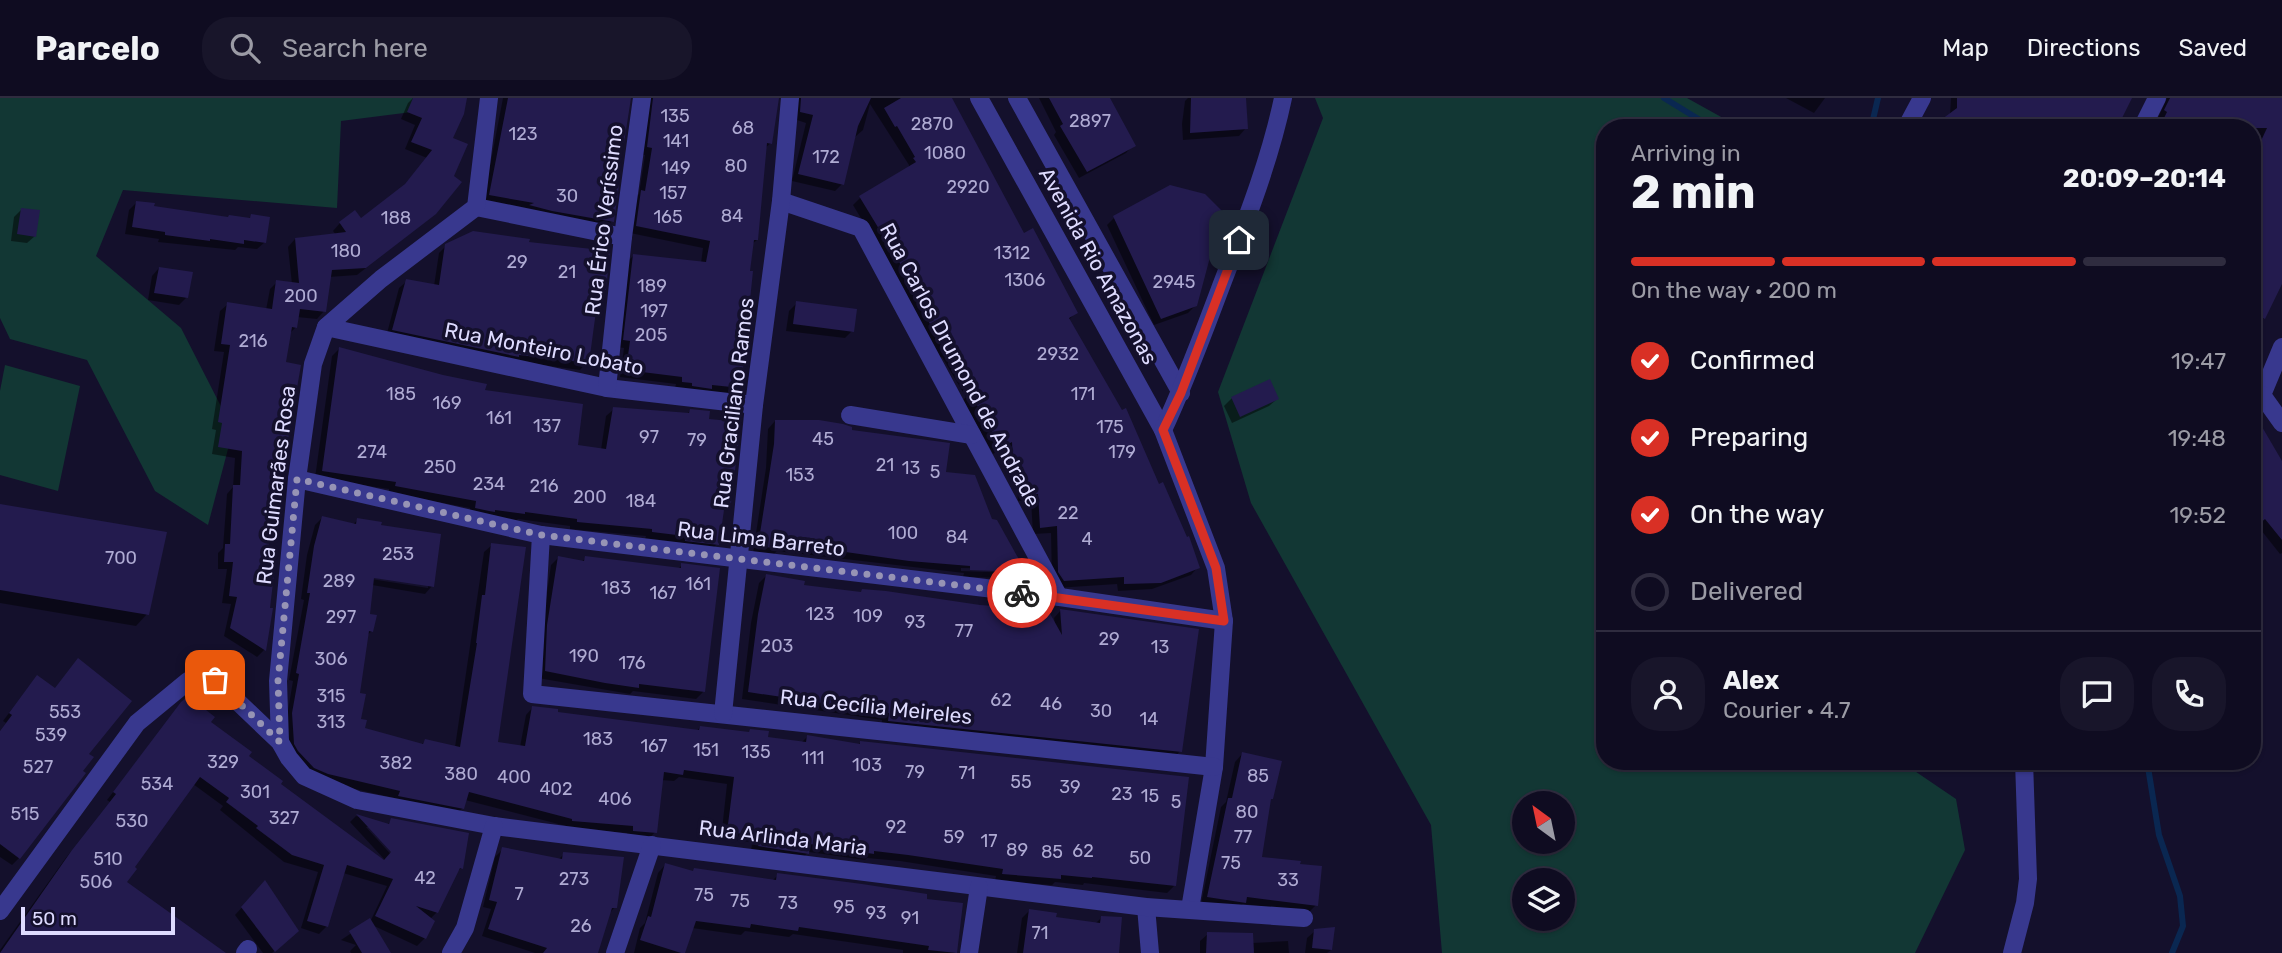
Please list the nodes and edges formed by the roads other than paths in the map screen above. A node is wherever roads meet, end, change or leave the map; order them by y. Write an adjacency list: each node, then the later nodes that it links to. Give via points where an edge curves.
1 (489, 98): 12 (street)
2 (642, 98): 13 (street, Rua Érico Veríssimo)
3 (790, 98): 11 (street, Rua Graciliano Ramos)
4 (979, 98): 22 (street, Avenida Rio Amazonas)
5 (1017, 98): 17 (street, Avenida Rio Amazonas)
6 (1283, 98): 17 (street, via 1239,240)
7 (1922, 98): 9 (street)
8 (2157, 98): 10 (street)
9 (1911, 119)
10 (2146, 119)
11 (781, 201): 19 (street, Rua Graciliano Ramos); 23 (street, Rua Carlos Drumond de Andrade, via 861,228)
12 (476, 206): 13 (street); 14 (street, Rua Guimarães Rosa)
13 (623, 237): 16 (street, Rua Érico Veríssimo)
14 (326, 327): 16 (street, Rua Monteiro Lobato); 24 (street, Rua Guimarães Rosa, via 313,364)
15 (2282, 347): 18 (street)
16 (607, 388): 19 (street, Rua Monteiro Lobato)
17 (1181, 393): 22 (street)
18 (2262, 394): 21 (street)
19 (754, 405): 26 (street, Rua Graciliano Ramos)
20 (850, 415): 23 (street)
21 (2282, 423)
22 (1163, 430): 28 (street, Avenida Rio Amazonas, via 1216,568)
23 (972, 435): 27 (street, Rua Carlos Drumond de Andrade)
24 (297, 479): 25 (street, Rua Lima Barreto); 30 (street, Rua Guimarães Rosa, via 278,681)
25 (541, 535): 26 (street, Rua Lima Barreto); 29 (street, Rua Cecília Meireles, via 532,694)
26 (739, 559): 27 (street, Rua Lima Barreto); 29 (street, Rua Graciliano Ramos)
27 (1059, 597): 28 (street, Rua Lima Barreto)
28 (1224, 621): 31 (street, Avenida Rio Amazonas)
29 (723, 713): 31 (street, Rua Cecília Meireles)
30 (280, 742): 33 (street, Rua Arlinda Maria, via 304,776 357,800); 38 (street, Rua Arlinda Maria, via 215,680 188,681 137,723)
31 (1214, 768): 37 (street, Avenida Rio Amazonas)
32 (2024, 770): 44 (street, via 2028,879)
33 (494, 826): 34 (street, Rua Arlinda Maria); 40 (street, via 465,928)
34 (652, 845): 35 (street, Rua Arlinda Maria); 41 (street)
35 (979, 887): 36 (street, Rua Arlinda Maria); 42 (street)
36 (1146, 907): 37 (street, Rua Arlinda Maria); 43 (street)
37 (1190, 909): 39 (street, Rua Arlinda Maria)
38 (0, 911)
39 (1304, 918)
40 (451, 953)
41 (615, 953)
42 (969, 953)
43 (1150, 953)
44 (2012, 953)

